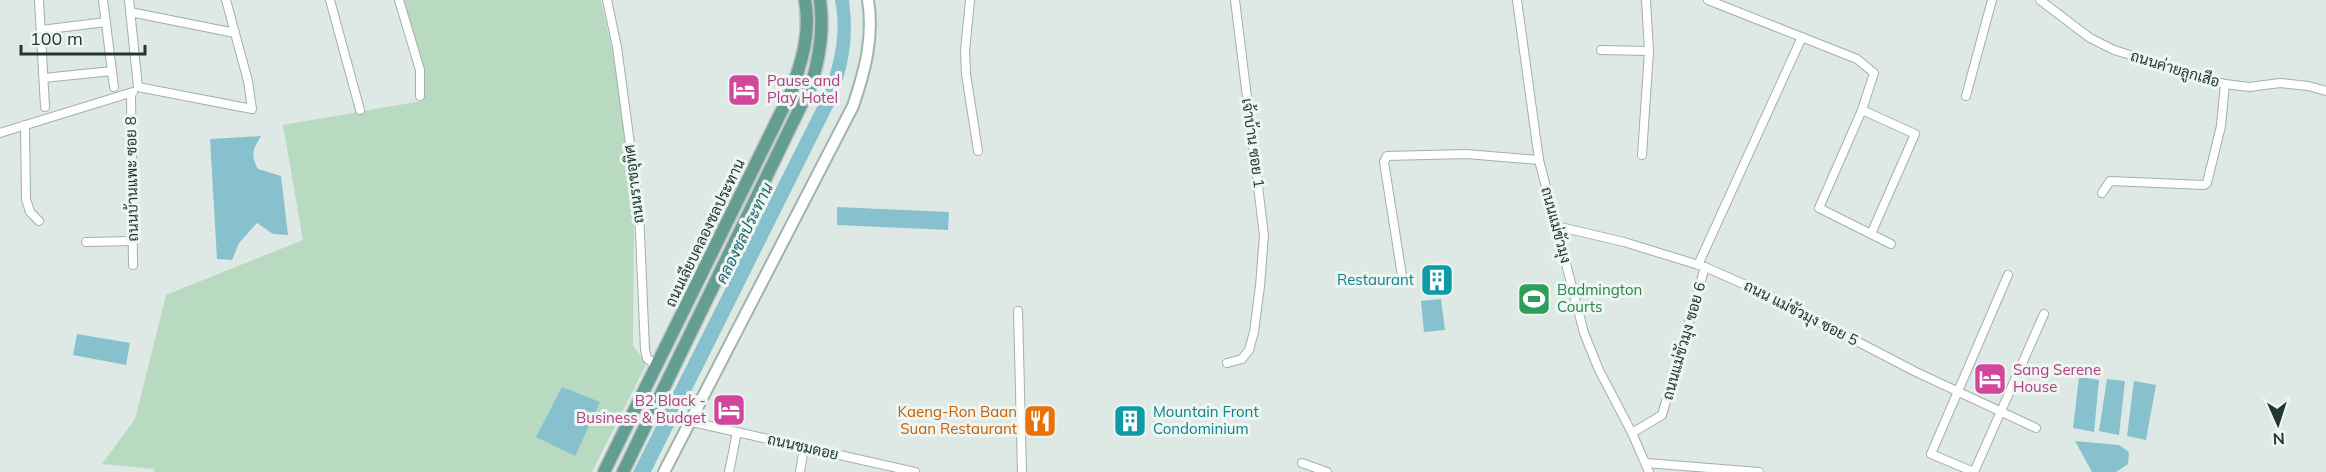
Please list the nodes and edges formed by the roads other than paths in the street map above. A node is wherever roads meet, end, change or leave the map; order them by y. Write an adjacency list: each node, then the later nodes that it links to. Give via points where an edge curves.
1 (39, 0): 20 (street)
2 (103, 0): 19 (street)
3 (129, 0): 18 (street)
4 (226, 0): 21 (street)
5 (330, 0): 35 (street)
6 (399, 0): 32 (street, via 420,70)
7 (607, 0): 56 (street, ถนนราชอุทิศ, via 639,211 645,350)
8 (805, 0): 56 (main road, ถนนเลียบคลองชลประทาน, via 806,44 791,92)
9 (820, 0): 57 (main road, ถนนเลียบคลองชลประทาน, via 822,40 811,85)
10 (868, 0): 61 (main road, via 867,64 853,106)
11 (970, 0): 39 (street, via 966,74)
12 (1235, 0): 55 (street, เจ้าบ้าน ซอย 1, via 1264,235 1250,350 1242,359)
13 (1517, 0): 41 (street, ถนนแม่ขัวมุง)
14 (1646, 0): 24 (street)
15 (1708, 0): 22 (street)
16 (1992, 0): 33 (street)
17 (2040, 0): 27 (street, ถนนค่ายลูกเสือ, via 2090,38 2114,50)
18 (130, 12): 21 (street); 29 (street)
19 (106, 22): 20 (street); 25 (street)
20 (41, 30): 26 (street)
21 (235, 33): 29 (street, via 252,109)
22 (1802, 37): 36 (street, via 1857,59 1874,73); 50 (street, ถนนแม่ขัวมุง ซอย 6)
23 (1601, 50): 24 (street)
24 (1649, 51): 40 (street)
25 (112, 71): 26 (street); 28 (street)
26 (44, 78): 34 (street)
27 (2225, 84): 30 (street, ถนนค่ายลูกเสือ, via 2249,87 2280,83); 42 (street, via 2221,126 2207,183 2110,181)
28 (114, 87)
29 (138, 87): 31 (street)
30 (2326, 91)
31 (131, 94): 37 (street); 46 (street, ถนนบ้านแพะ ซอย 8)
32 (420, 96)
33 (1966, 96)
34 (45, 107)
35 (360, 110)
36 (1862, 110): 45 (street, via 1819,208); 45 (street, via 1915,134)
37 (25, 125): 38 (street); 43 (street, via 26,199 30,212)
38 (0, 132)
39 (978, 151)
40 (1642, 155)
41 (1539, 160): 44 (street, ถนนแม่ขัวมุง); 52 (street, via 1466,154 1387,156 1384,162)
42 (2102, 193)
43 (39, 221)
44 (1556, 226): 50 (street, ถนน แม่ขัวมุง ซอย 5); 64 (street, ถนนแม่ขัวมุง, via 1584,333)
45 (1871, 234): 48 (street)
46 (133, 241): 47 (street); 49 (street, ถนนบ้านแพะ ซอย 8)
47 (86, 242)
48 (1891, 244)
49 (134, 265)
50 (1702, 266): 58 (street, ถนน แม่ขัวมุง ซอย 5, via 1766,294); 64 (street, ถนนแม่ขัวมุง ซอย 6, via 1662,415)
51 (2007, 275): 58 (street)
52 (1402, 282)
53 (1018, 311): 74 (street)
54 (2044, 314): 60 (street)
55 (1227, 363)
56 (656, 366): 57 (main road); 68 (main road, ถนนเลียบคลองชลประทาน)
57 (671, 373): 59 (main road, ถนนเลียบคลองชลประทาน)
58 (1957, 392): 60 (street, ถนน แม่ขัวมุง ซอย 5); 60 (street, via 1931,454 1974,472)
59 (652, 412): 61 (street, ถนนชมดอย); 69 (main road, ถนนเลียบคลองชลประทาน)
60 (2002, 412): 62 (street, ถนน แม่ขัวมุง ซอย 5)
61 (692, 421): 63 (street, ถนนชมดอย); 70 (main road)
62 (2037, 428)
63 (737, 432): 65 (street, ถนนชมดอย); 71 (street)
64 (1632, 433): 67 (street, ถนนแม่ขัวมุง)
65 (804, 447): 72 (street); 73 (street, ถนนชมดอย)
66 (1302, 463): 75 (street)
67 (1646, 463): 76 (street, ถนนแม่ขัวมุง); 77 (street)
68 (604, 472)
69 (623, 472)
70 (664, 472)
71 (729, 472)
72 (800, 472)
73 (915, 472)
74 (1022, 472)
75 (1327, 472)
76 (1649, 472)
77 (1759, 472)

